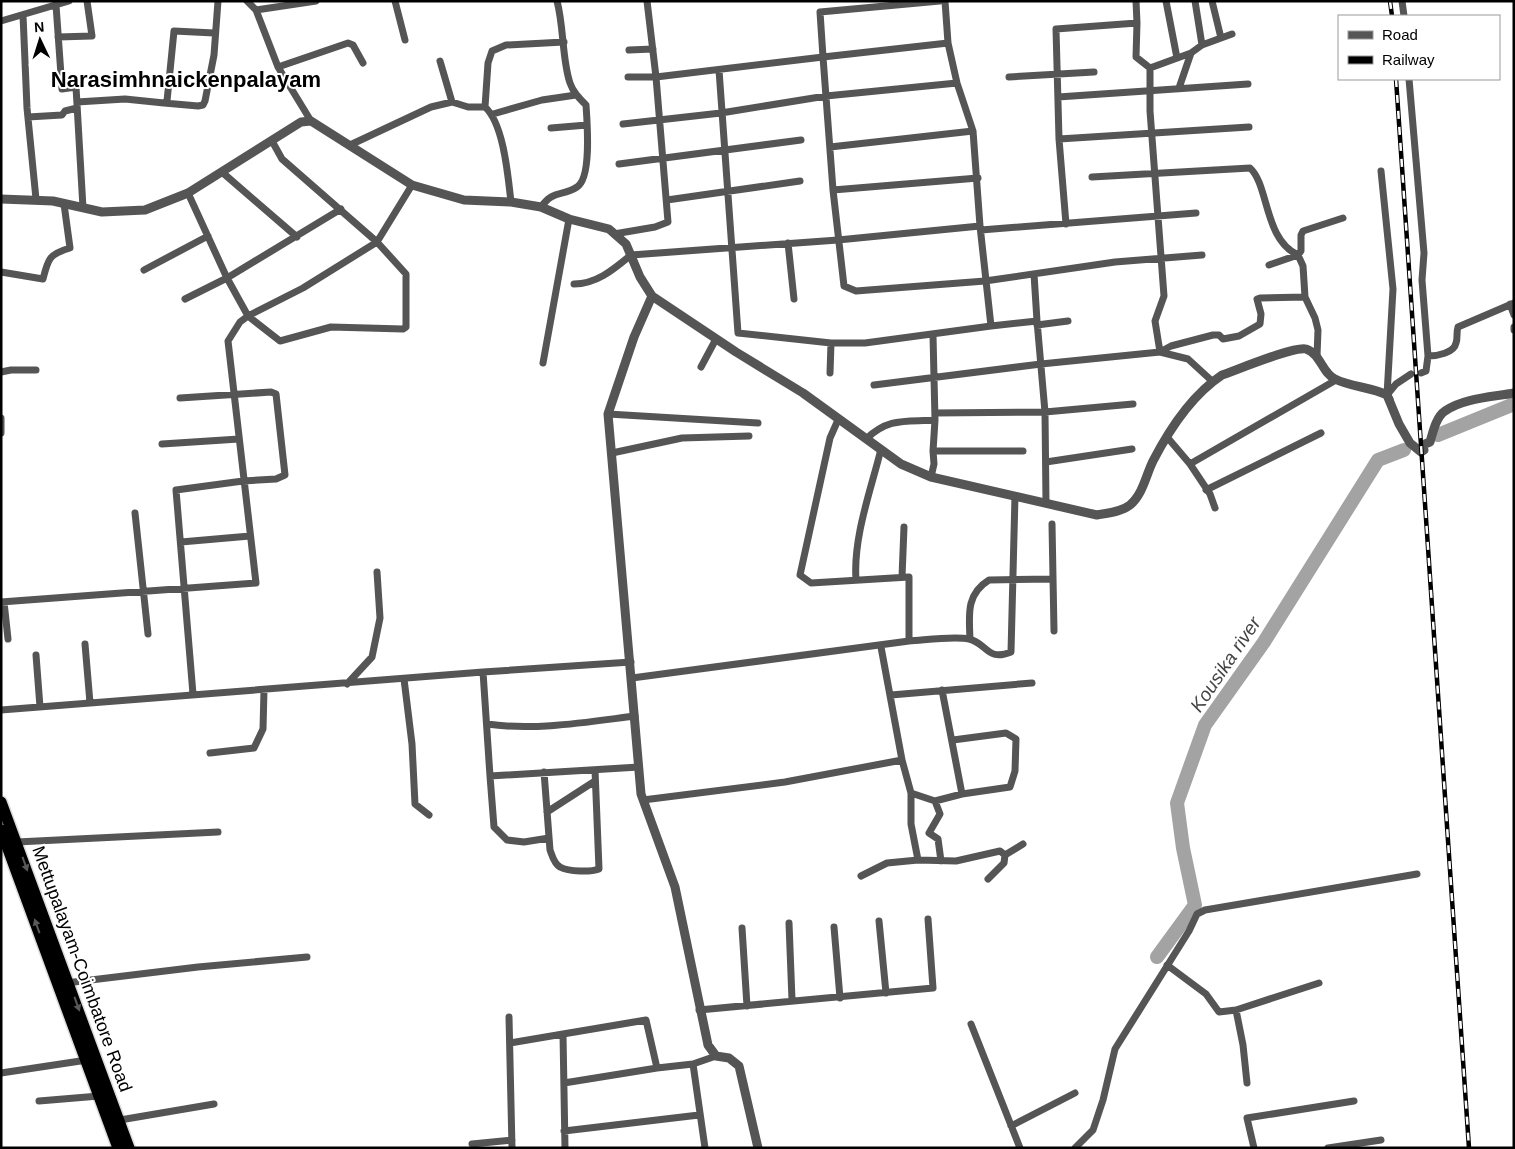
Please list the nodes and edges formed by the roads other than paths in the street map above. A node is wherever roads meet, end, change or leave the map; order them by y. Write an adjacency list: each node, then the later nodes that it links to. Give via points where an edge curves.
1 (68, 1): 16 (street)
2 (87, 1): 24 (street, via 92,36)
3 (218, 1): 22 (street)
4 (247, 1): 17 (street)
5 (316, 1): 17 (street)
6 (395, 1): 26 (street)
7 (557, 1): 27 (street)
8 (647, 1): 30 (street)
9 (940, 1): 33 (street, via 820,12)
10 (945, 1): 28 (street)
11 (1136, 1): 21 (street)
12 (1166, 1): 34 (street)
13 (1195, 1): 29 (street)
14 (1212, 1): 25 (street)
15 (1402, 1): 19 (street)
16 (56, 5): 18 (street); 24 (street)
17 (256, 10): 37 (street)
18 (23, 15): 20 (street); 59 (street)
19 (1404, 15)
20 (1, 21)
21 (1137, 23): 38 (street, via 1136,56); 41 (street, via 1056,29)
22 (214, 33): 54 (street, via 203,105); 54 (street, via 174,31 167,102)
23 (1232, 34): 25 (street)
24 (58, 37): 55 (street, via 62,88 76,87)
25 (1220, 38): 29 (street)
26 (405, 40)
27 (564, 42): 50 (street, via 570,82); 56 (street, via 506,45 492,51)
28 (948, 43): 33 (street); 46 (street)
29 (1202, 45): 32 (street)
30 (653, 49): 31 (street); 43 (street)
31 (629, 50)
32 (1191, 53): 34 (street); 48 (street)
33 (823, 56): 39 (street); 51 (street)
34 (1177, 58): 38 (street)
35 (440, 61): 53 (street)
36 (364, 63): 37 (street, via 353,45 348,43)
37 (278, 66): 60 (street)
38 (1150, 68): 49 (street)
39 (719, 70): 43 (street); 57 (street)
40 (1094, 72): 41 (street)
41 (1058, 74): 44 (street); 52 (street)
42 (628, 77): 43 (street)
43 (656, 77): 61 (street)
44 (1009, 77)
45 (1409, 80): 133 (street, via 1424,253 1422,280)
46 (957, 83): 51 (street); 66 (street)
47 (1248, 84): 48 (street)
48 (1179, 88): 49 (street)
49 (1149, 90): 52 (street); 67 (street)
50 (576, 94): 58 (street); 63 (street, via 586,105)
51 (826, 96): 57 (street); 72 (street)
52 (1058, 97): 68 (street)
53 (452, 102): 56 (street, via 468,107); 71 (street, via 432,107)
54 (164, 103): 55 (street, via 125,99)
55 (77, 105): 59 (street, via 62,115); 92 (street)
56 (485, 107): 58 (street)
57 (722, 112): 61 (street); 73 (street)
58 (493, 114): 89 (street, via 505,157)
59 (28, 117): 87 (street)
60 (311, 121): 70 (street, via 301,122); 71 (street)
61 (660, 121): 62 (street); 74 (street)
62 (623, 124)
63 (587, 125): 65 (street); 91 (street, via 588,143 581,183 552,195)
64 (1249, 127): 67 (street)
65 (551, 128)
66 (973, 131): 72 (street); 80 (street)
67 (1153, 132): 68 (street); 77 (street)
68 (1059, 139): 98 (street)
69 (801, 140): 73 (street)
70 (272, 141): 78 (street); 93 (street, via 282,159)
71 (350, 145): 82 (street)
72 (830, 147): 83 (street)
73 (726, 150): 74 (street); 84 (street)
74 (663, 159): 75 (street); 88 (street)
75 (618, 164)
76 (1380, 171): 148 (street, via 1393,289)
77 (1154, 172): 79 (street); 95 (street); 109 (street, via 1250,168 1256,173 1278,235 1290,251)
78 (224, 173): 85 (street); 102 (street)
79 (1092, 177)
80 (978, 178): 83 (street); 99 (street)
81 (800, 181): 84 (street)
82 (412, 185): 89 (street, via 464,200); 104 (street)
83 (833, 190): 103 (street)
84 (728, 192): 88 (street); 106 (street)
85 (188, 193): 92 (street, via 145,210 102,212); 101 (street)
86 (1, 198): 87 (street)
87 (36, 199): 90 (street)
88 (667, 200): 100 (street, via 668,222)
89 (511, 202): 91 (street)
90 (64, 204): 92 (street); 113 (street, via 70,248 57,251 48,259 43,279)
91 (541, 207): 97 (street)
92 (83, 208)
93 (341, 209): 102 (street); 104 (street)
94 (1196, 213): 95 (street)
95 (1158, 215): 98 (street); 110 (street)
96 (1343, 218): 109 (street, via 1303,231)
97 (569, 219): 100 (street, via 609,229); 134 (street)
98 (1066, 224): 99 (street)
99 (981, 228): 103 (street); 116 (street)
100 (614, 234): 107 (street, via 626,244)
101 (208, 236): 112 (street); 115 (street)
102 (297, 237): 115 (street)
103 (838, 240): 105 (street); 116 (street, via 844,286 856,291)
104 (377, 242): 123 (street, via 302,288); 123 (street, via 406,274 406,327 403,329 331,327 280,341)
105 (788, 243): 106 (street); 121 (street)
106 (732, 248): 107 (street); 130 (street, via 738,333)
107 (631, 255): 117 (street, via 610,272 587,284); 118 (street)
108 (1202, 255): 110 (street)
109 (1298, 255): 111 (street); 119 (street, via 1303,266)
110 (1162, 258): 114 (street); 131 (street, via 1164,296 1155,321)
111 (1269, 265)
112 (144, 270)
113 (1, 272)
114 (1034, 274): 116 (street); 126 (street)
115 (227, 278): 120 (street); 123 (street)
116 (984, 281): 127 (street)
117 (574, 284)
118 (652, 296): 129 (street); 152 (street, via 634,337)
119 (1305, 297): 131 (street, via 1257,299 1260,324 1248,332 1224,339 1213,335); 132 (street, via 1318,330)
120 (185, 299)
121 (794, 299)
122 (1512, 303): 124 (street); 133 (street, via 1458,327 1453,349)
123 (248, 316): 147 (street, via 228,341)
124 (1514, 316)
125 (1068, 321): 126 (street)
126 (1037, 323): 127 (street); 135 (street)
127 (991, 326): 128 (street)
128 (933, 335): 130 (street, via 866,343); 142 (street)
129 (716, 339): 136 (street); 155 (street, via 803,393)
130 (831, 343): 139 (street)
131 (1160, 352): 135 (street); 144 (street, via 1188,359)
132 (1317, 356): 143 (street); 144 (street, via 1306,349 1293,350)
133 (1428, 356): 140 (street, via 1426,371)
134 (543, 363)
135 (1041, 364): 142 (street); 151 (street)
136 (701, 367)
137 (36, 370): 138 (street)
138 (1, 372)
139 (830, 372)
140 (1421, 373)
141 (1411, 374): 148 (street, via 1396,384)
142 (935, 378): 145 (street); 153 (street)
143 (1336, 380): 148 (street); 170 (street)
144 (1212, 381): 160 (street, via 1175,423)
145 (874, 385)
146 (1514, 393): 148 (street, via 1462,403 1444,411 1430,442 1421,452 1410,443)
147 (235, 395): 149 (street); 161 (street); 172 (street, via 276,394 285,476)
148 (1389, 397)
149 (180, 398)
150 (1132, 404): 151 (street)
151 (1045, 412): 153 (street); 169 (street)
152 (608, 414): 156 (street); 168 (street)
153 (935, 416): 162 (street, via 888,424); 166 (street)
154 (1, 418): 157 (street)
155 (838, 420): 162 (street); 186 (street, via 830,438 800,575 811,583)
156 (758, 423)
157 (1, 432)
158 (1321, 433): 173 (street)
159 (749, 436): 168 (street, via 682,438)
160 (1167, 437): 170 (street); 175 (street, via 1130,505 1098,515)
161 (239, 439): 163 (street); 172 (street)
162 (866, 439): 164 (street)
163 (162, 444)
164 (881, 449): 171 (street, via 901,464); 186 (street, via 862,530)
165 (1132, 449): 169 (street)
166 (933, 451): 167 (street); 171 (street)
167 (1023, 451)
168 (612, 453): 198 (street)
169 (1046, 462): 175 (street)
170 (1190, 464): 173 (street)
171 (931, 477): 174 (street)
172 (243, 481): 180 (street); 181 (street, via 176,490)
173 (1206, 490): 176 (street)
174 (1015, 496): 175 (street); 184 (street)
175 (1046, 503)
176 (1215, 508)
177 (135, 513): 188 (street)
178 (1052, 524): 185 (street)
179 (904, 527): 183 (street)
180 (250, 536): 181 (street); 187 (street, via 256,583)
181 (181, 542): 187 (street)
182 (377, 572): 203 (street, via 380,618 372,657)
183 (902, 577): 186 (street); 194 (street, via 909,577)
184 (1013, 578): 185 (street); 193 (street, via 989,580 975,591 971,601); 193 (street, via 1011,652 991,654)
185 (1052, 579): 190 (street)
186 (856, 580)
187 (186, 588): 188 (street); 206 (street)
188 (142, 591): 189 (street); 191 (street)
189 (3, 602): 192 (street)
190 (1054, 631)
191 (148, 634)
192 (8, 639)
193 (970, 639): 194 (street)
194 (909, 641): 196 (street)
195 (84, 644): 208 (street)
196 (881, 646): 200 (street); 207 (street)
197 (36, 655): 209 (street)
198 (631, 662): 199 (street); 200 (street)
199 (484, 672): 201 (street); 212 (street)
200 (632, 678): 211 (street)
201 (404, 679): 203 (street); 227 (street, via 415,804)
202 (1032, 683): 205 (street)
203 (347, 684): 204 (street)
204 (264, 690): 206 (street); 214 (street, via 263,729 254,748)
205 (942, 690): 207 (street); 213 (street)
206 (193, 694): 208 (street)
207 (891, 695): 215 (street)
208 (90, 703): 209 (street)
209 (40, 707): 210 (street)
210 (1, 710)
211 (635, 716): 212 (street, via 581,722); 216 (street)
212 (487, 724): 219 (street)
213 (953, 740): 222 (street); 222 (street, via 1006,732 1016,739 1015,772 1010,787)
214 (210, 753)
215 (902, 760): 221 (street); 223 (street, via 785,782)
216 (639, 767): 217 (street); 223 (street)
217 (595, 770): 218 (street); 220 (street)
218 (544, 772): 219 (street); 226 (street)
219 (490, 776): 230 (street, via 494,827 507,840 524,842)
220 (595, 781): 226 (street); 230 (street, via 599,869 588,871 560,867 550,850)
221 (911, 793): 224 (street); 234 (street, via 911,824)
222 (962, 794): 224 (street)
223 (643, 800): 253 (street, via 675,887)
224 (935, 801): 235 (street, via 940,814 929,833 938,839)
225 (1, 802): 231 (highway, Mettupalayam-Coimbatore Road)
226 (547, 812): 230 (street)
227 (429, 815)
228 (1, 830): 239 (highway)
229 (218, 832): 231 (street)
230 (549, 838)
231 (17, 842): 239 (highway, Mettupalayam-Coimbatore Road, one-way to 239)
232 (1023, 844): 233 (street)
233 (1005, 855): 235 (street, via 1000,851 956,861); 238 (street, via 1004,863)
234 (918, 860): 235 (street); 237 (street, via 887,863)
235 (940, 861)
236 (1417, 874): 246 (street, via 1205,910 1197,914)
237 (861, 876)
238 (988, 879)
239 (34, 904): 248 (highway, Mettupalayam-Coimbatore Road)
240 (928, 919): 249 (street, via 933,988)
241 (878, 921): 249 (street)
242 (789, 923): 251 (street)
243 (834, 927): 250 (street)
244 (742, 928): 252 (street)
245 (307, 957): 248 (street, via 198,966)
246 (1167, 965): 254 (street, via 1206,994 1219,1012); 285 (street, via 1115,1049 1094,1130)
247 (1319, 983): 254 (street)
248 (63, 984): 260 (highway); 272 (highway, Mettupalayam-Coimbatore Road, one-way to 272)
249 (886, 993): 250 (street)
250 (840, 998): 251 (street)
251 (792, 1000): 252 (street)
252 (747, 1006): 253 (street)
253 (699, 1010): 259 (street, via 708,1045)
254 (1236, 1010): 265 (street)
255 (509, 1017): 258 (street)
256 (971, 1024): 273 (street)
257 (563, 1034): 258 (street); 262 (street, via 646,1020); 264 (street)
258 (510, 1043): 275 (street)
259 (716, 1056): 261 (street); 283 (street, via 729,1058 739,1066)
260 (87, 1060): 263 (street); 267 (highway)
261 (693, 1064): 262 (street); 271 (street)
262 (657, 1068): 264 (street)
263 (1, 1073)
264 (564, 1083): 274 (street)
265 (1247, 1083)
266 (1075, 1093): 273 (street)
267 (99, 1096): 268 (street); 278 (highway)
268 (39, 1101)
269 (1354, 1101): 286 (street, via 1247,1118)
270 (214, 1104): 272 (street)
271 (699, 1115): 274 (street); 282 (street)
272 (120, 1120): 279 (highway, Mettupalayam-Coimbatore Road)
273 (1011, 1126): 284 (street)
274 (564, 1131): 281 (street)
275 (512, 1140): 277 (street); 280 (street)
276 (1380, 1140): 287 (street)
277 (472, 1144)
278 (118, 1148)
279 (129, 1148)
280 (512, 1148)
281 (565, 1148)
282 (705, 1148)
283 (758, 1148)
284 (1020, 1148)
285 (1075, 1148)
286 (1254, 1148)
287 (1328, 1148)

